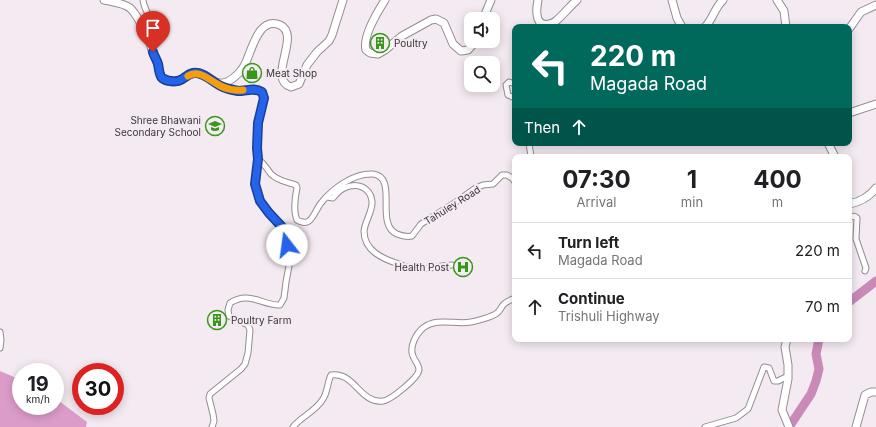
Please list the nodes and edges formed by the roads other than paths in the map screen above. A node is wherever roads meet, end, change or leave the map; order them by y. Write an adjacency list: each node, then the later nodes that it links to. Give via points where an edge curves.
1 (104, 0): 19 (street, via 132,9)
2 (143, 0): 19 (street, via 153,26 154,34)
3 (343, 0): 21 (street, via 332,35 307,65 297,86 288,86 283,79 287,33 282,26 274,24 260,31 246,63 237,75 224,83)
4 (385, 0): 20 (street, via 368,34 366,50 378,54 402,36 436,19 444,23 453,44 461,51)
5 (491, 0): 12 (street)
6 (538, 0): 13 (street, via 538,19)
7 (577, 0): 14 (street)
8 (672, 0): 15 (street)
9 (723, 0): 16 (street)
10 (777, 0): 17 (street, via 784,11)
11 (876, 5): 18 (street, via 861,12)
12 (487, 12)
13 (546, 24)
14 (552, 24)
15 (680, 24)
16 (708, 24)
17 (786, 24)
18 (852, 25)
19 (149, 39): 21 (street, via 162,78 176,82 196,73)
20 (470, 48)
21 (212, 80): 26 (street, via 226,88 239,91 254,89 262,92 264,98 257,134)
22 (512, 83): 23 (street, via 506,85 508,95)
23 (512, 97)
24 (876, 104): 25 (street)
25 (852, 112)
26 (258, 159): 29 (street, Tahuley Road, via 276,178 296,184 297,220 305,223 309,221); 40 (street, via 255,184 258,195 269,213 283,228 288,249 289,266 284,298 280,305 252,298 230,303 230,316 248,324 250,330 248,358 241,369 210,394 214,421)
27 (512, 178): 29 (street, Tahuley Road, via 502,175 493,184 474,189 421,224 410,237 394,233 389,226 385,207 385,187 383,179 378,176 368,175 350,180 336,187)
28 (876, 188): 30 (street, via 863,200)
29 (327, 197): 32 (street, via 333,198 349,186 357,185 367,190 372,203 365,226 366,242 380,257 412,269)
30 (852, 204)
31 (852, 216): 33 (street, via 858,218 856,239)
32 (452, 265)
33 (865, 271)
34 (512, 300): 41 (street, via 493,315 471,322 440,322 424,328 417,335 412,350 419,368 418,372 412,381 387,400 367,397 346,377 331,375 319,406)
35 (0, 332): 37 (street)
36 (786, 342): 38 (street)
37 (0, 348)
38 (788, 376): 42 (street, via 774,381 769,368 764,367 748,409 736,418); 43 (street, via 782,410)
39 (876, 392): 44 (street, via 865,395)
40 (212, 427)
41 (293, 427)
42 (705, 427)
43 (789, 427)
44 (856, 427)

